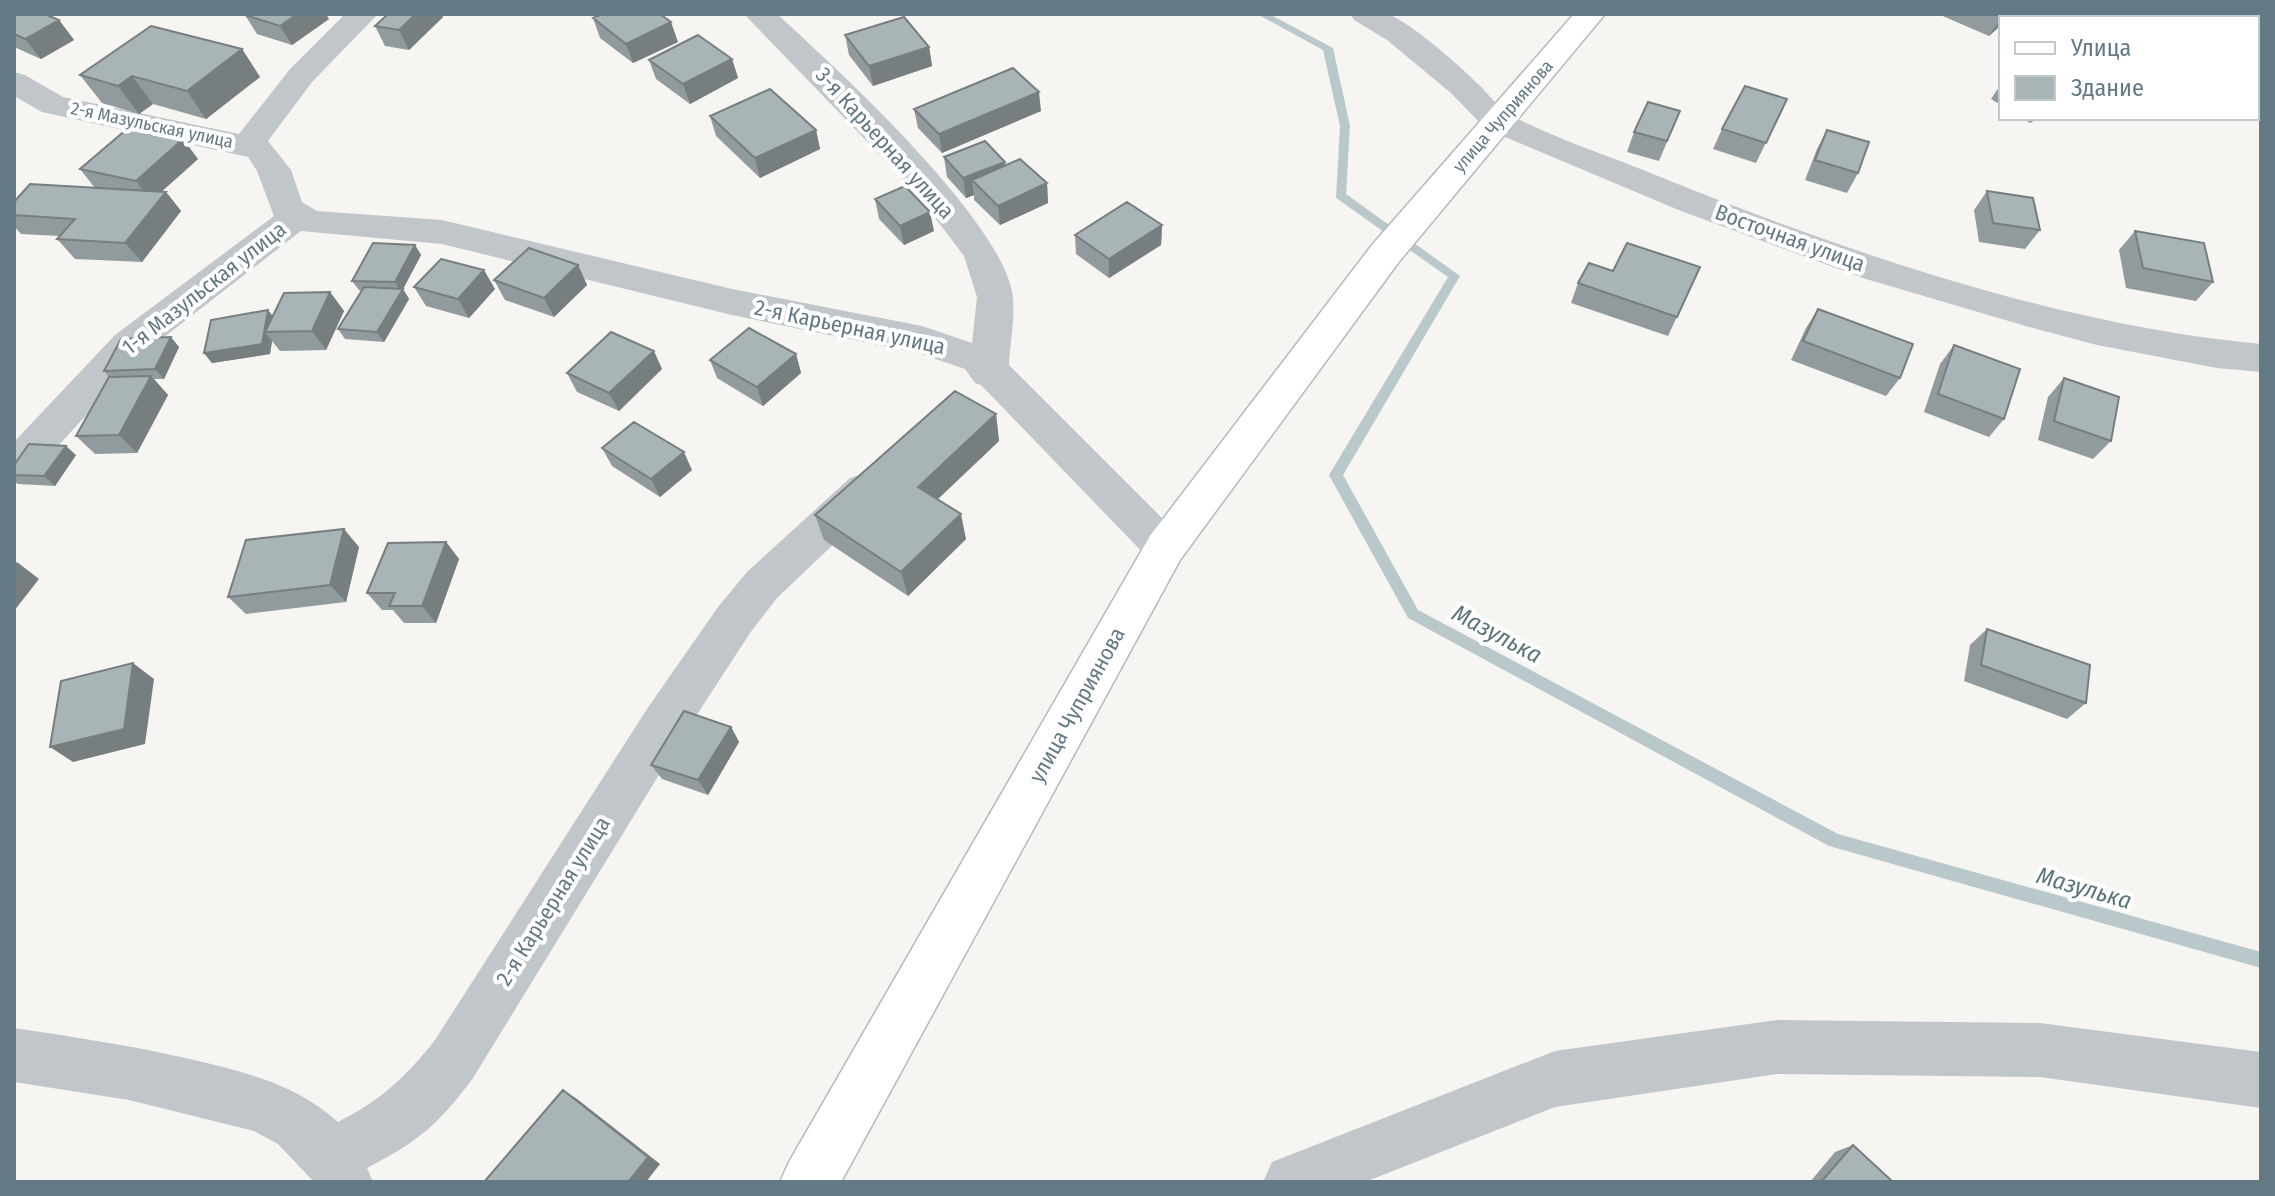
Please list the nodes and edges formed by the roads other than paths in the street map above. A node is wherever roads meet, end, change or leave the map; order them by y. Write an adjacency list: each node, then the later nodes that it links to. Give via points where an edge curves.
1 (363, 14): 7 (street, via 320,51)
2 (759, 14): 10 (street, 3-я Карьерная улица, via 926,182 981,253 995,297)
3 (1365, 14): 6 (street, Восточная улица, via 1398,33)
4 (1590, 14): 6 (street, улица Чуприянова)
5 (14, 82): 7 (street, 2-я Мазульская улица, via 53,105)
6 (1498, 122): 9 (street, Восточная улица, via 1693,203 1879,270 2097,332); 13 (street, улица Чуприянова, via 1385,254)
7 (248, 145): 8 (street, via 266,155 287,209)
8 (297, 216): 10 (street, 2-я Карьерная улица, via 310,222 442,232 954,349 979,359); 12 (street, 1-я Мазульская улица, via 128,345)
9 (2261, 358)
10 (973, 388): 13 (street, via 1056,434)
11 (892, 464): 16 (street, 2-я Карьерная улица, via 762,585 734,620 454,1059 428,1093)
12 (14, 468)
13 (1165, 548): 17 (street, улица Чуприянова)
14 (14, 1055): 16 (street, via 129,1072 263,1105 298,1124)
15 (2261, 1080): 18 (street, via 2040,1050 1777,1047 1555,1079)
16 (338, 1169)
17 (809, 1182)
18 (1292, 1182)

